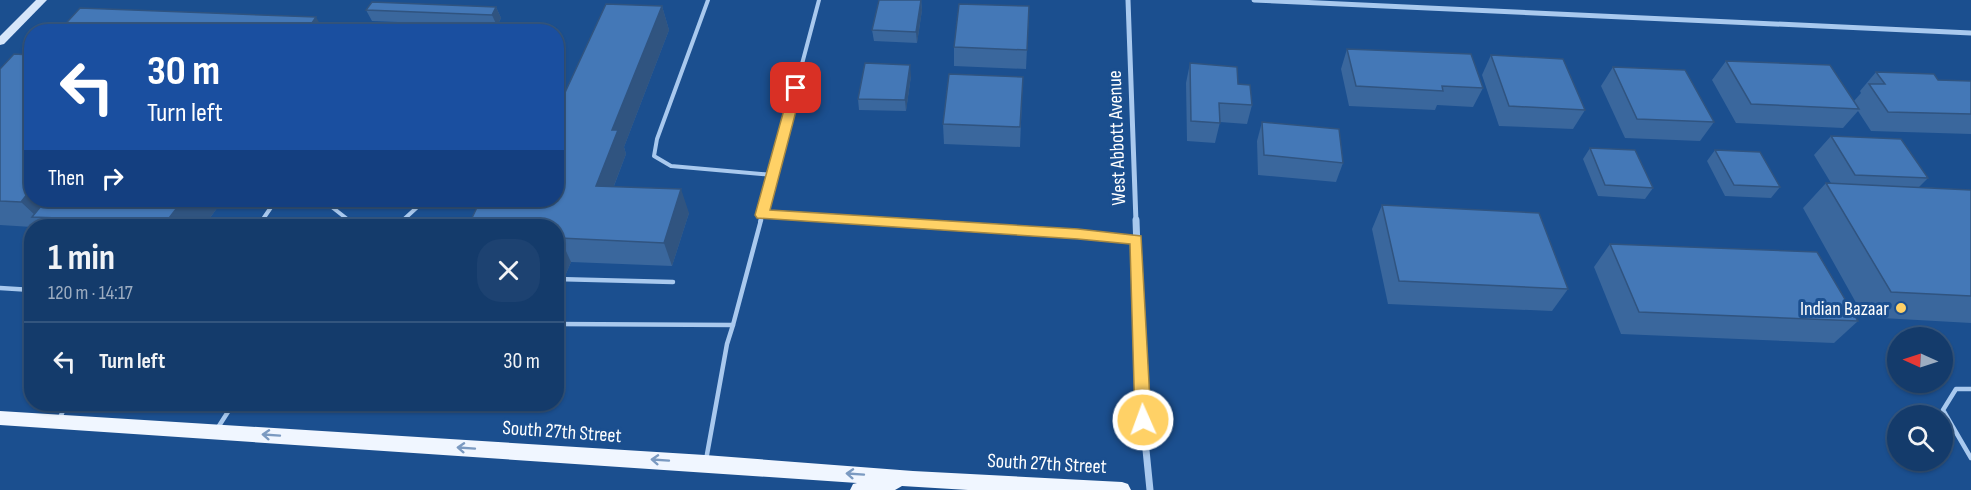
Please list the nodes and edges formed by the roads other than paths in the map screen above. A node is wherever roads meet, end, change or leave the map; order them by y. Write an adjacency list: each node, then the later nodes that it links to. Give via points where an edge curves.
1 (42, 0): 7 (street)
2 (708, 0): 8 (lane, via 654,156 671,166)
3 (819, 0): 8 (lane)
4 (1128, 0): 14 (street, West Abbott Avenue)
5 (1254, 0): 6 (street)
6 (1971, 33)
7 (0, 42)
8 (773, 176): 11 (lane)
9 (332, 207): 12 (lane)
10 (417, 207): 13 (lane)
11 (762, 215): 14 (lane); 20 (lane)
12 (347, 219)
13 (405, 219)
14 (1136, 240): 32 (street, West Abbott Avenue, via 1143,420)
15 (564, 279): 16 (lane)
16 (674, 282)
17 (0, 288): 18 (lane)
18 (24, 290)
19 (564, 324): 20 (lane)
20 (733, 325): 28 (lane)
21 (1971, 389): 27 (lane, via 1956,389 1943,410)
22 (63, 411): 25 (lane)
23 (229, 411): 26 (lane)
24 (0, 418): 25 (main road, South 27th Street)
25 (58, 422): 26 (main road, South 27th Street)
26 (216, 432): 28 (main road, South 27th Street, one-way to 26)
27 (1971, 458)
28 (705, 463): 29 (main road, South 27th Street, one-way to 28)
29 (913, 478): 30 (main road); 31 (main road, South 27th Street)
30 (859, 490)
31 (1122, 490)
32 (1150, 490)

